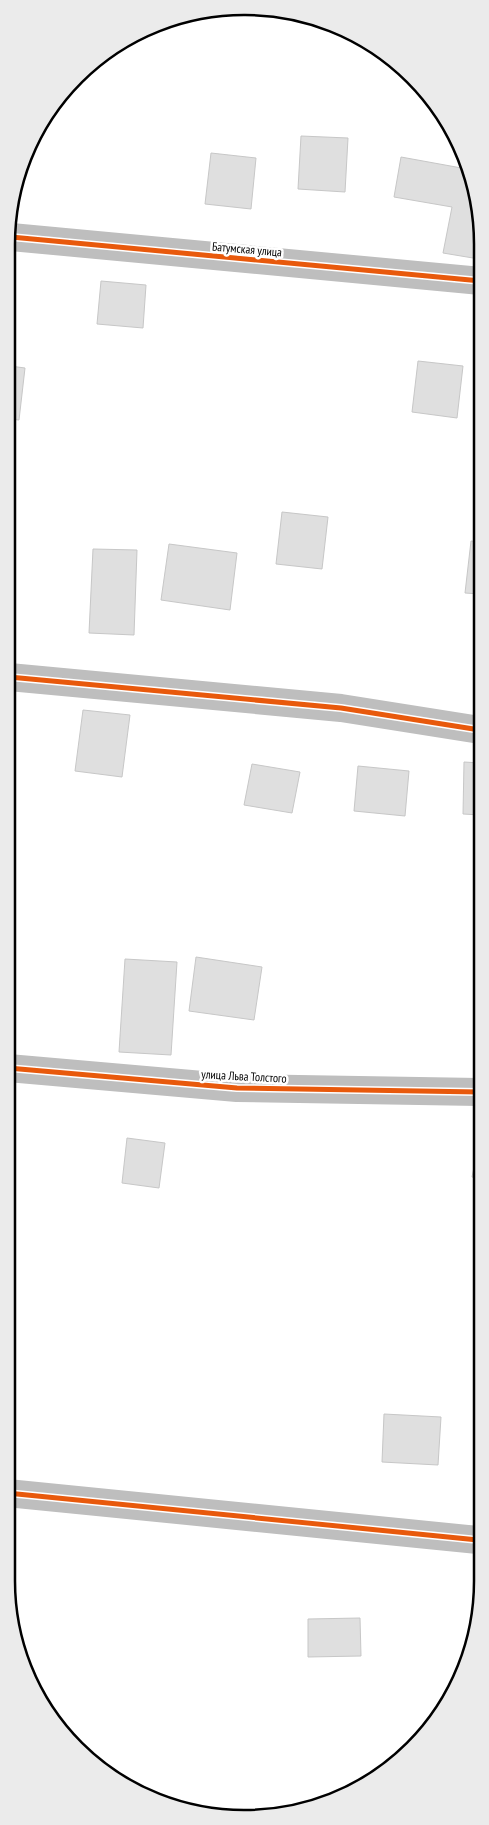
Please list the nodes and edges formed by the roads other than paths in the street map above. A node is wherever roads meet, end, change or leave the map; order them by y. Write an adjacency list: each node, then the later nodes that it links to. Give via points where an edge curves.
1 (15, 237): 2 (street, Батумская улица)
2 (474, 280)
3 (15, 678): 4 (street, via 341,708)
4 (474, 729)
5 (15, 1069): 6 (street, улица Льва Толстого, via 237,1088)
6 (474, 1092)
7 (15, 1494): 8 (street)
8 (474, 1540)

